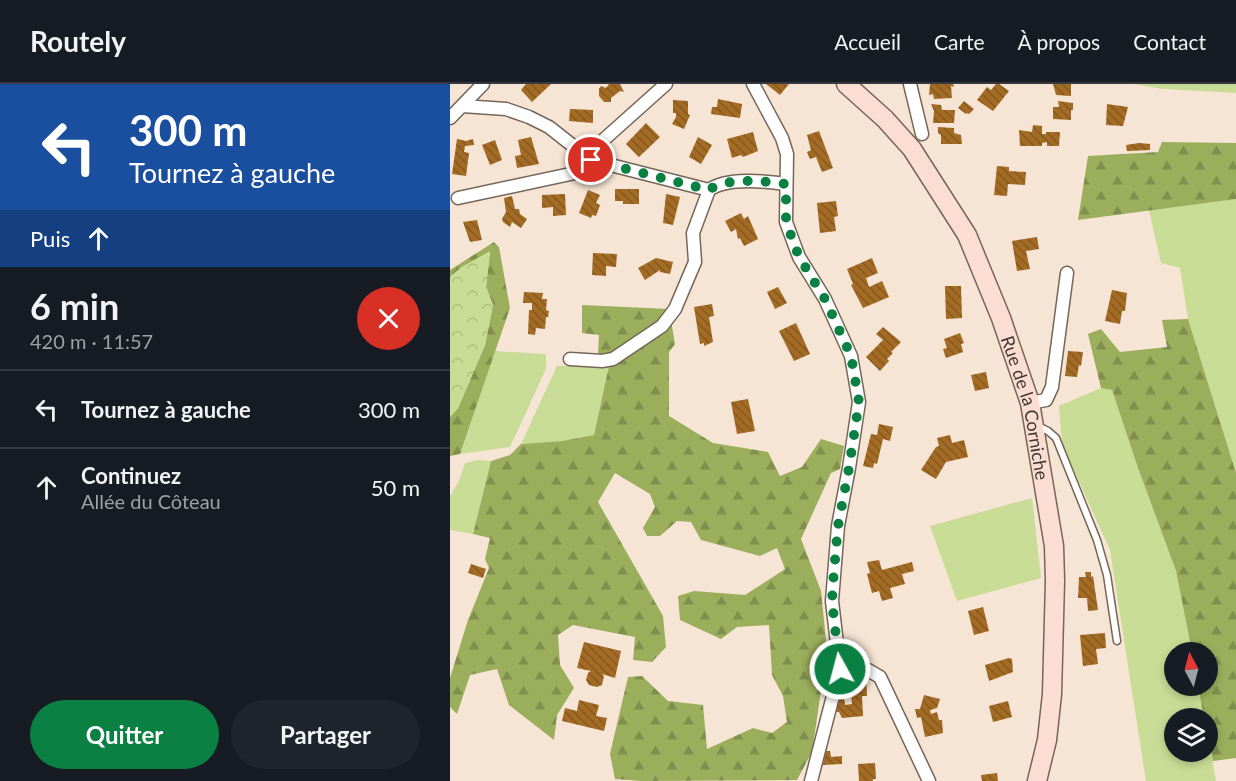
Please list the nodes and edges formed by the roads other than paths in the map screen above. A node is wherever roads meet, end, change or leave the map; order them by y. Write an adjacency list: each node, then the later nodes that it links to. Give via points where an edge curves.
1 (483, 84): 6 (street)
2 (666, 84): 9 (street, via 600,143)
3 (753, 84): 10 (street, via 782,138 787,154)
4 (846, 84): 15 (main road, Rue de la Corniche, via 912,149 968,235)
5 (910, 84): 8 (street)
6 (462, 106): 7 (street); 9 (street, via 506,109 529,117 549,127)
7 (450, 118)
8 (922, 134)
9 (591, 160): 11 (street); 12 (street, via 575,173)
10 (786, 184): 11 (street, via 723,183); 18 (street, via 786,222 799,257 825,299 851,356 859,402 838,526 832,602)
11 (709, 190): 14 (street, via 693,233 695,262 669,318 612,358)
12 (458, 198)
13 (1066, 273): 15 (street, via 1052,387 1046,400)
14 (570, 359)
15 (1030, 403): 16 (main road, Rue de la Corniche)
16 (1035, 424): 17 (lane, via 1056,438 1097,540 1107,575); 21 (main road, Rue de la Corniche, via 1054,546 1052,694)
17 (1117, 641)
18 (840, 669): 19 (street); 20 (street, via 868,670 880,677)
19 (811, 781)
20 (929, 781)
21 (1038, 781)

